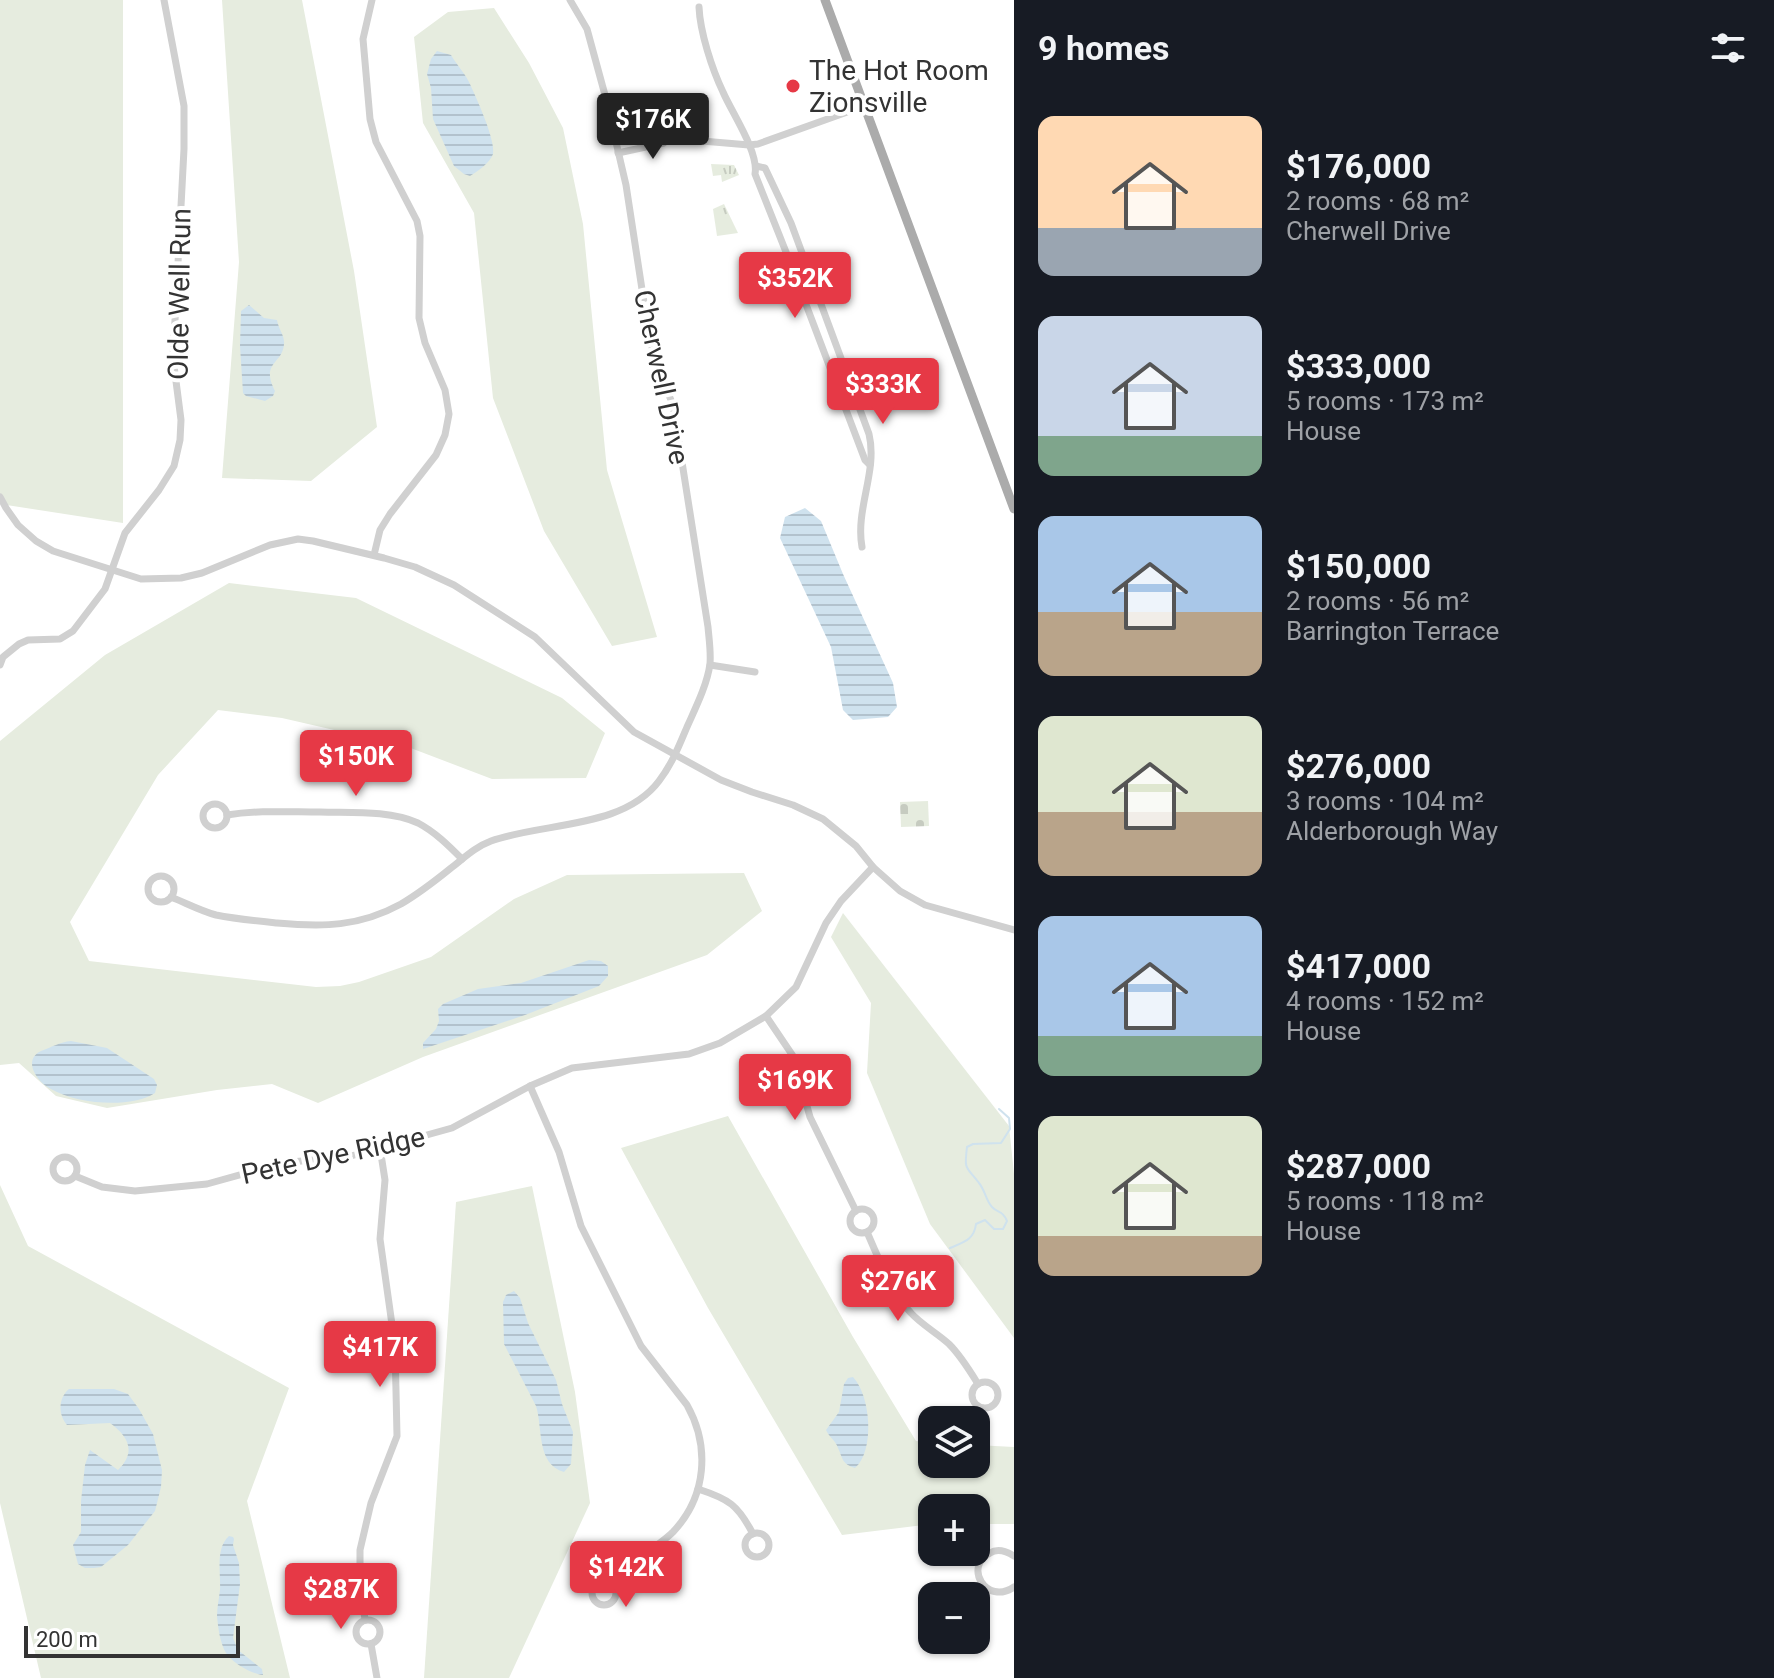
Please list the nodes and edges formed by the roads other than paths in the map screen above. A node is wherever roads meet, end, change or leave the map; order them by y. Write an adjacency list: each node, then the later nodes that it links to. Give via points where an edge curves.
1 (164, 0): 21 (street, Olde Well Run, via 184,106 173,358 180,440 174,466 125,533)
2 (372, 0): 20 (street, via 363,39 370,119 376,142 417,221 419,318 449,414 436,455 380,530)
3 (570, 0): 8 (street, Cherwell Drive, via 587,29)
4 (825, 0): 6 (main road)
5 (699, 7): 9 (street, via 721,89)
6 (864, 106): 9 (street); 18 (main road)
7 (667, 138): 8 (street, via 648,135); 9 (street); 10 (street)
8 (616, 141): 10 (street, Cherwell Drive)
9 (749, 145): 11 (street)
10 (618, 153): 23 (street, Cherwell Drive, via 649,335 673,405)
11 (756, 166): 12 (street, via 765,168); 13 (street)
12 (811, 279): 13 (street); 14 (street)
13 (798, 283): 15 (street)
14 (853, 390): 15 (street); 16 (street, via 872,445)
15 (840, 395): 16 (street)
16 (870, 465): 19 (street)
17 (0, 497): 21 (street, via 36,541)
18 (1014, 509)
19 (862, 547)
20 (374, 555): 21 (street, via 298,539 181,578 141,579); 25 (street, via 415,567 500,613 535,637 634,732)
21 (110, 570): 22 (street, Olde Well Run, via 105,589 73,631 60,639 19,644)
22 (0, 665)
23 (710, 665): 24 (street); 25 (street, Cherwell Drive)
24 (755, 672)
25 (675, 756): 27 (street, Cherwell Drive, via 649,792 625,809 490,842); 28 (street, via 721,780 823,819)
26 (227, 815): 27 (street, via 278,811 404,818 432,831)
27 (462, 859): 29 (street, Cherwell Drive, via 402,903 346,924 252,920 214,914)
28 (873, 867): 30 (street, via 925,905); 31 (street, Pete Dye Ridge, via 826,923 796,987)
29 (171, 897)
30 (1014, 930)
31 (766, 1016): 32 (street, Pete Dye Ridge, via 689,1054 572,1068); 35 (street, via 793,1056 810,1117)
32 (530, 1086): 33 (street, Pete Dye Ridge, via 452,1128); 38 (street, via 559,1152 581,1226 641,1346 693,1416 703,1456)
33 (380, 1148): 34 (street, Pete Dye Ridge, via 179,1187 135,1191 102,1187); 43 (street, via 385,1180 380,1239 395,1346 397,1436 371,1503 360,1550)
34 (75, 1176)
35 (856, 1211): 36 (street, via 852,1228); 36 (street, via 872,1216)
36 (867, 1232): 37 (street, via 904,1306 951,1346)
37 (978, 1384)
38 (698, 1489): 39 (street, via 735,1507); 41 (street, via 673,1533)
39 (753, 1534)
40 (1014, 1556): 42 (street, via 992,1551 978,1568 981,1582 991,1591)
41 (610, 1583)
42 (1014, 1587)
43 (365, 1620): 44 (street, via 356,1634); 44 (street, via 380,1628 378,1640)
44 (371, 1644): 45 (street)
45 (377, 1678)

